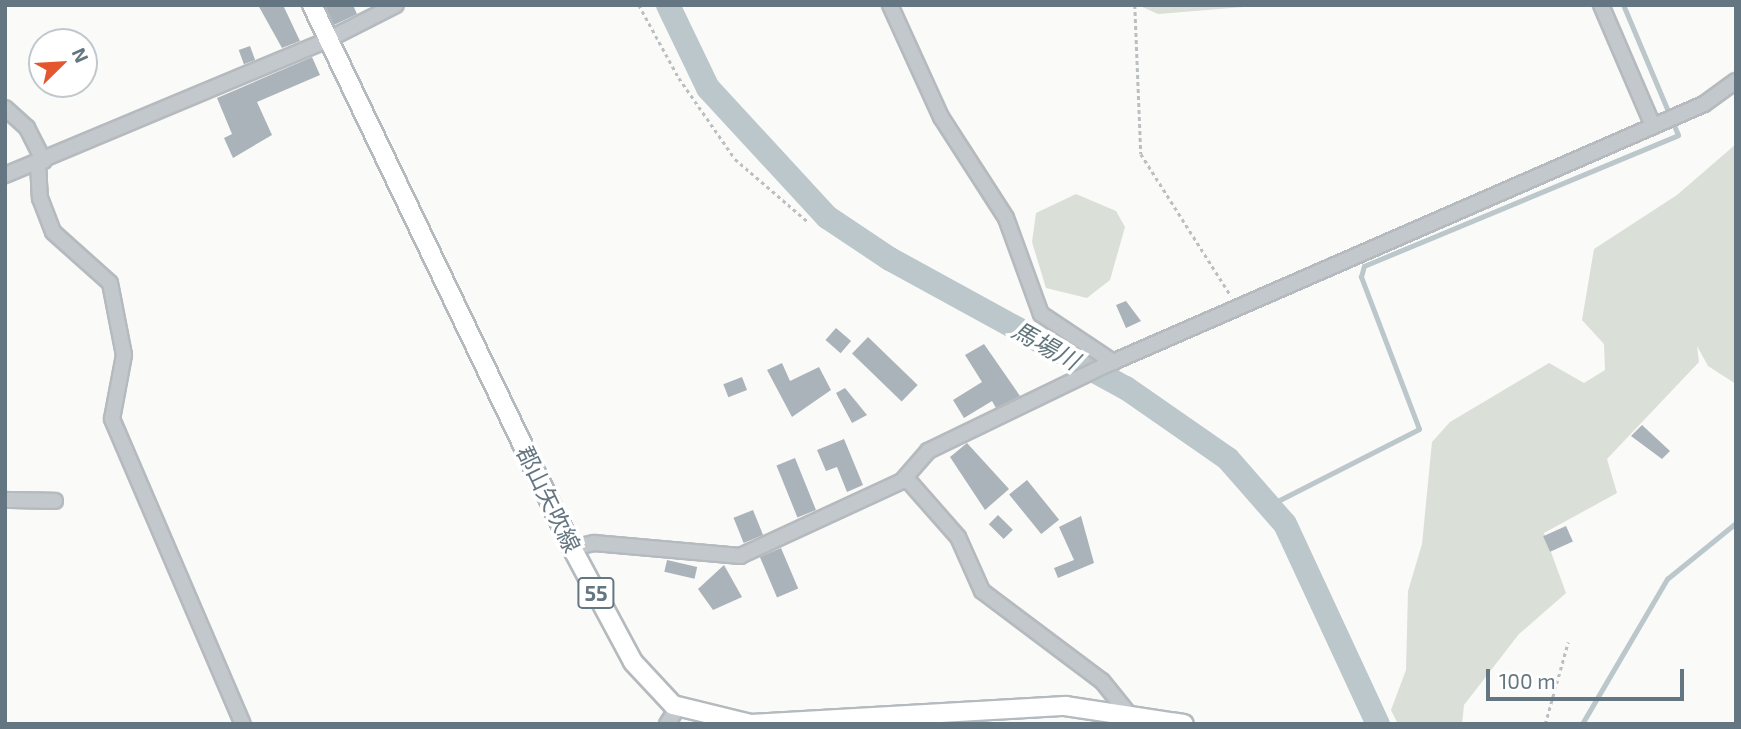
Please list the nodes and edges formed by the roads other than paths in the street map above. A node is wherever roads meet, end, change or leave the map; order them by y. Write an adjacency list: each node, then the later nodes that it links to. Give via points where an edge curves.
1 (312, 5): 5 (main road, 郡山矢吹線 / 55)
2 (396, 5): 5 (street)
3 (890, 5): 11 (street, via 941,117 1006,218 1041,314)
4 (1601, 5): 8 (street)
5 (327, 40): 9 (street); 15 (main road, 郡山矢吹線 / 55)
6 (1736, 81): 8 (street, via 1704,104)
7 (5, 108): 9 (street, via 27,128)
8 (1653, 126): 11 (street)
9 (41, 162): 10 (street); 19 (street, via 40,198 53,232 110,283 124,355 112,419)
10 (5, 175)
11 (1109, 363): 12 (street, via 928,451)
12 (906, 478): 15 (street, via 740,556 594,543); 17 (street, via 958,537 991,600 1102,681)
13 (5, 500): 14 (street)
14 (55, 501)
15 (572, 548): 16 (main road, 郡山矢吹線 / 55, via 633,662)
16 (678, 707): 17 (main road, via 751,724 1065,706); 20 (street)
17 (1128, 713): 18 (main road)
18 (1149, 719): 21 (main road)
19 (243, 724)
20 (667, 724)
21 (1184, 724)

